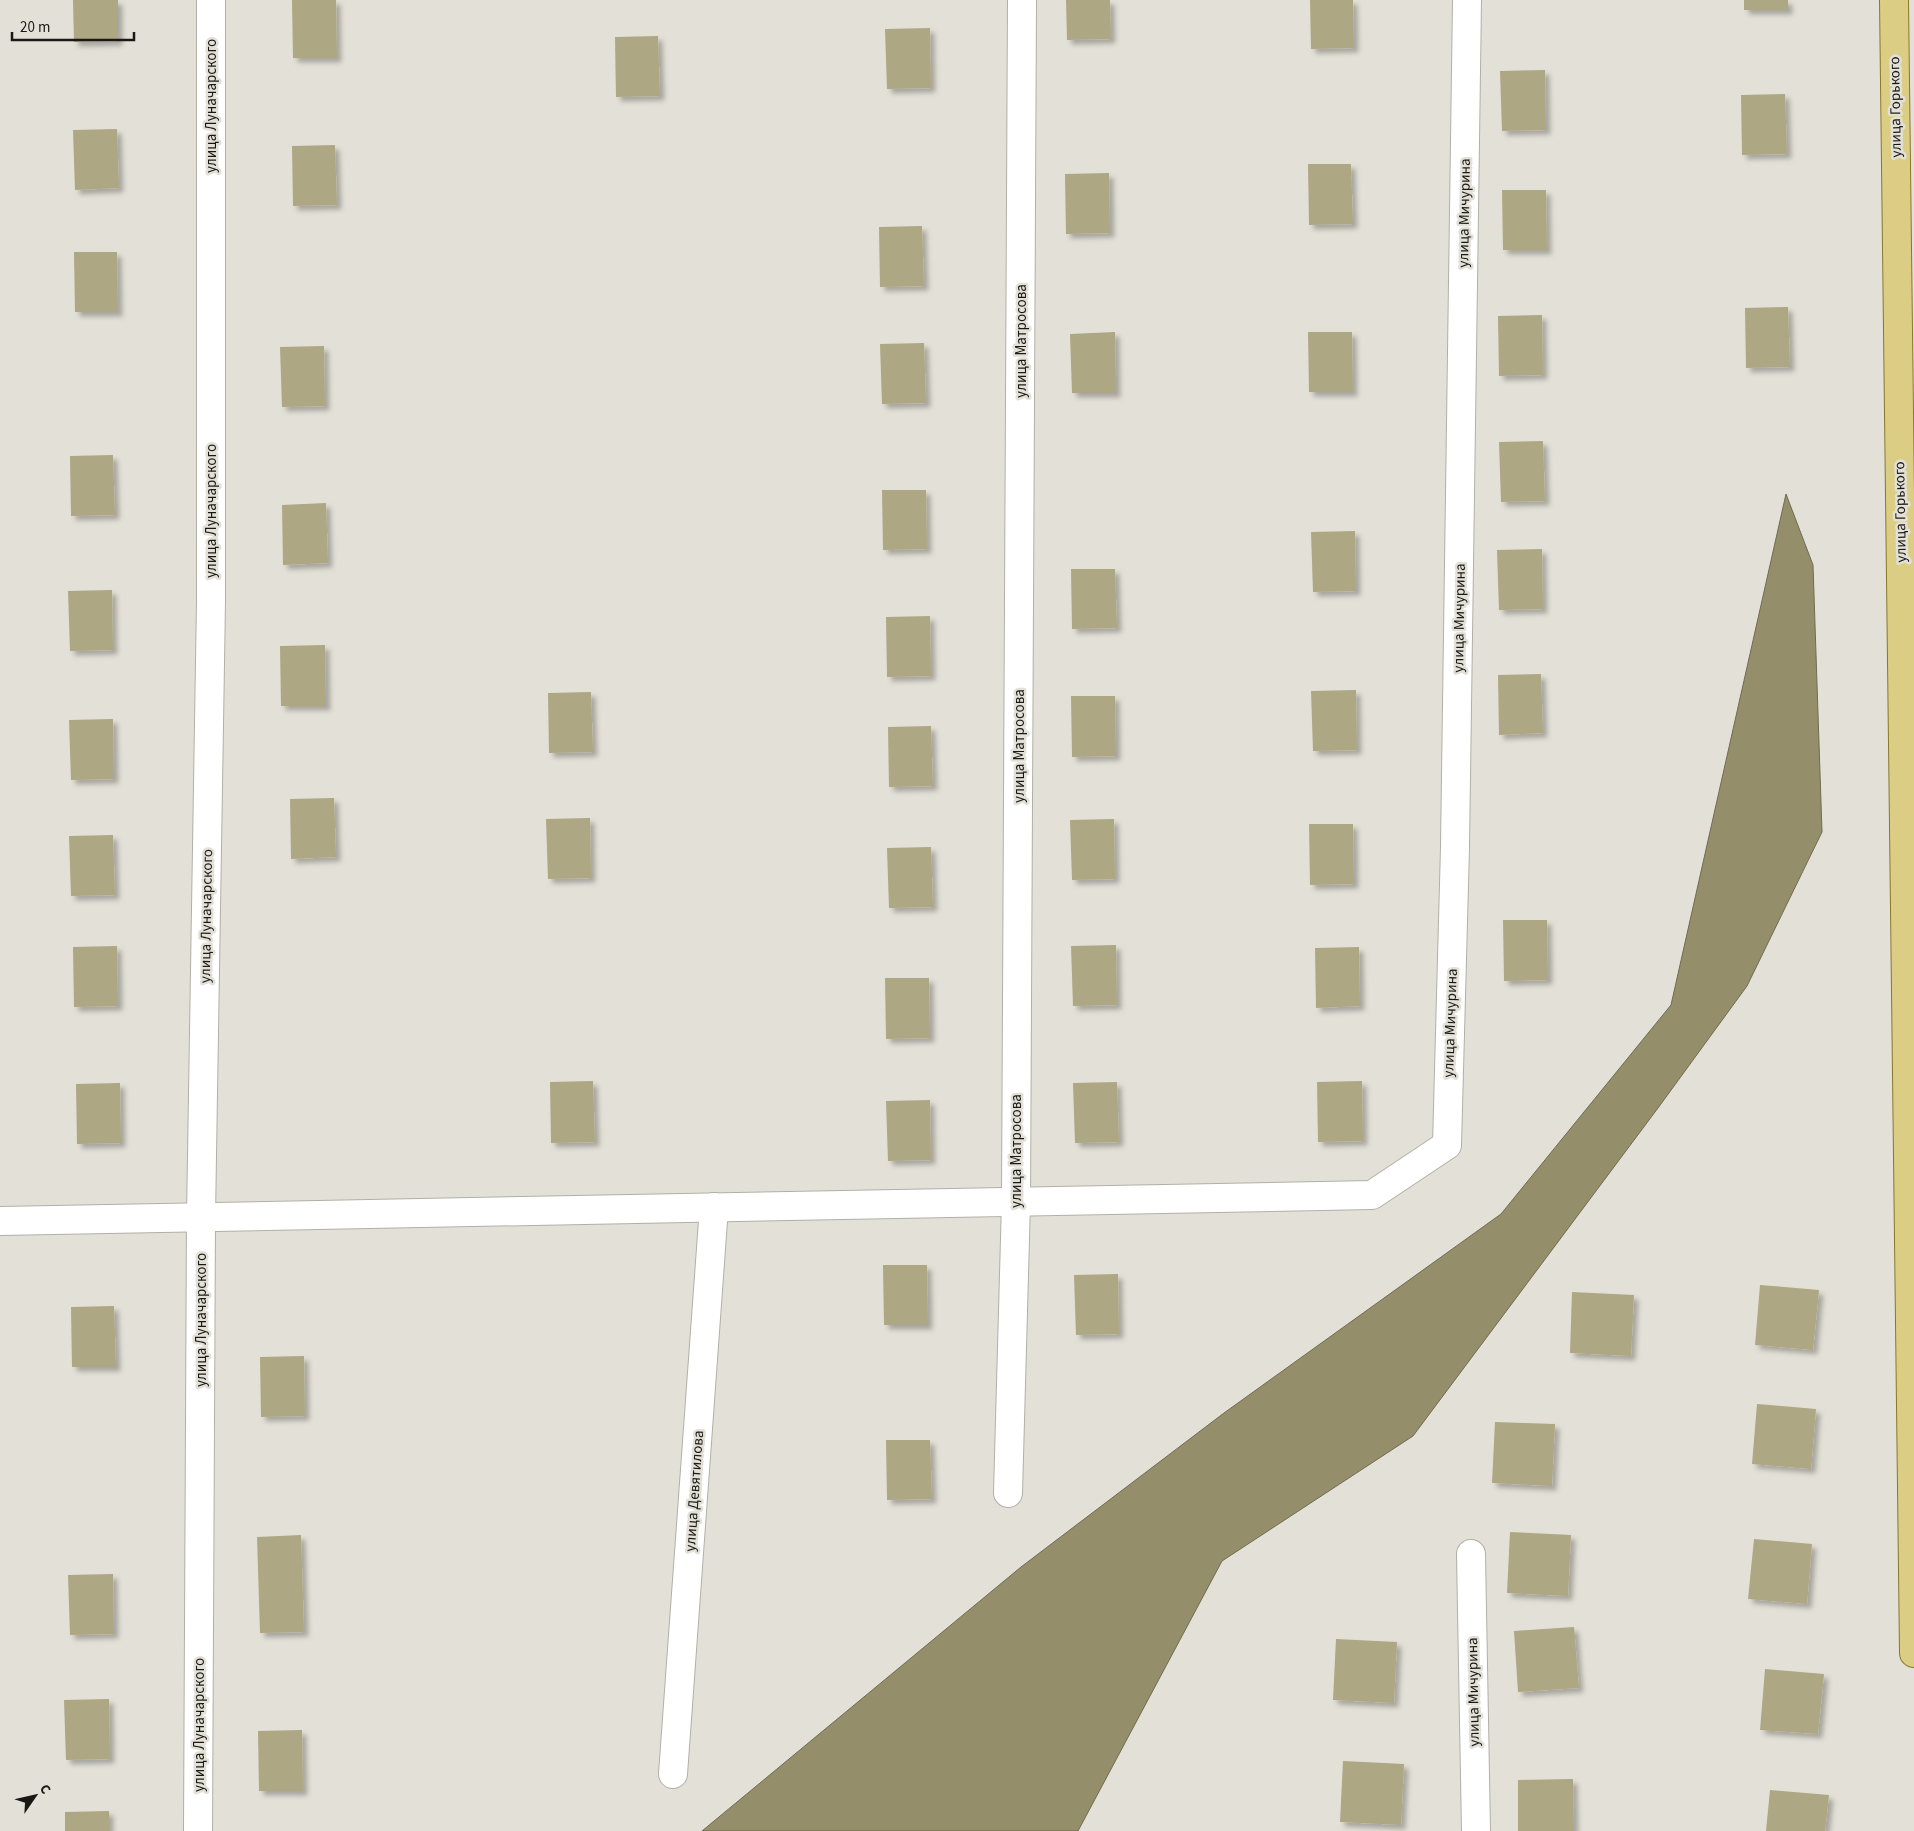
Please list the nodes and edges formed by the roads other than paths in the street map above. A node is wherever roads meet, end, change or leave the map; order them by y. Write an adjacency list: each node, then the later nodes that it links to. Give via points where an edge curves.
1 (211, 0): 8 (street, улица Луначарского, via 211,601)
2 (1022, 0): 6 (street, улица Матросова)
3 (1467, 0): 6 (street, улица Мичурина, via 1455,847 1447,1145 1372,1195)
4 (1894, 0): 5 (main road, улица Горького)
5 (1910, 950): 12 (main road, улица Горького)
6 (1016, 1202): 7 (street); 10 (street, улица Матросова)
7 (714, 1207): 8 (street); 13 (street, улица Девятилова)
8 (201, 1217): 9 (street); 14 (street, улица Луначарского)
9 (0, 1220)
10 (1008, 1493)
11 (1471, 1554): 15 (street, улица Мичурина)
12 (1914, 1653)
13 (673, 1774)
14 (198, 1831)
15 (1476, 1831)

